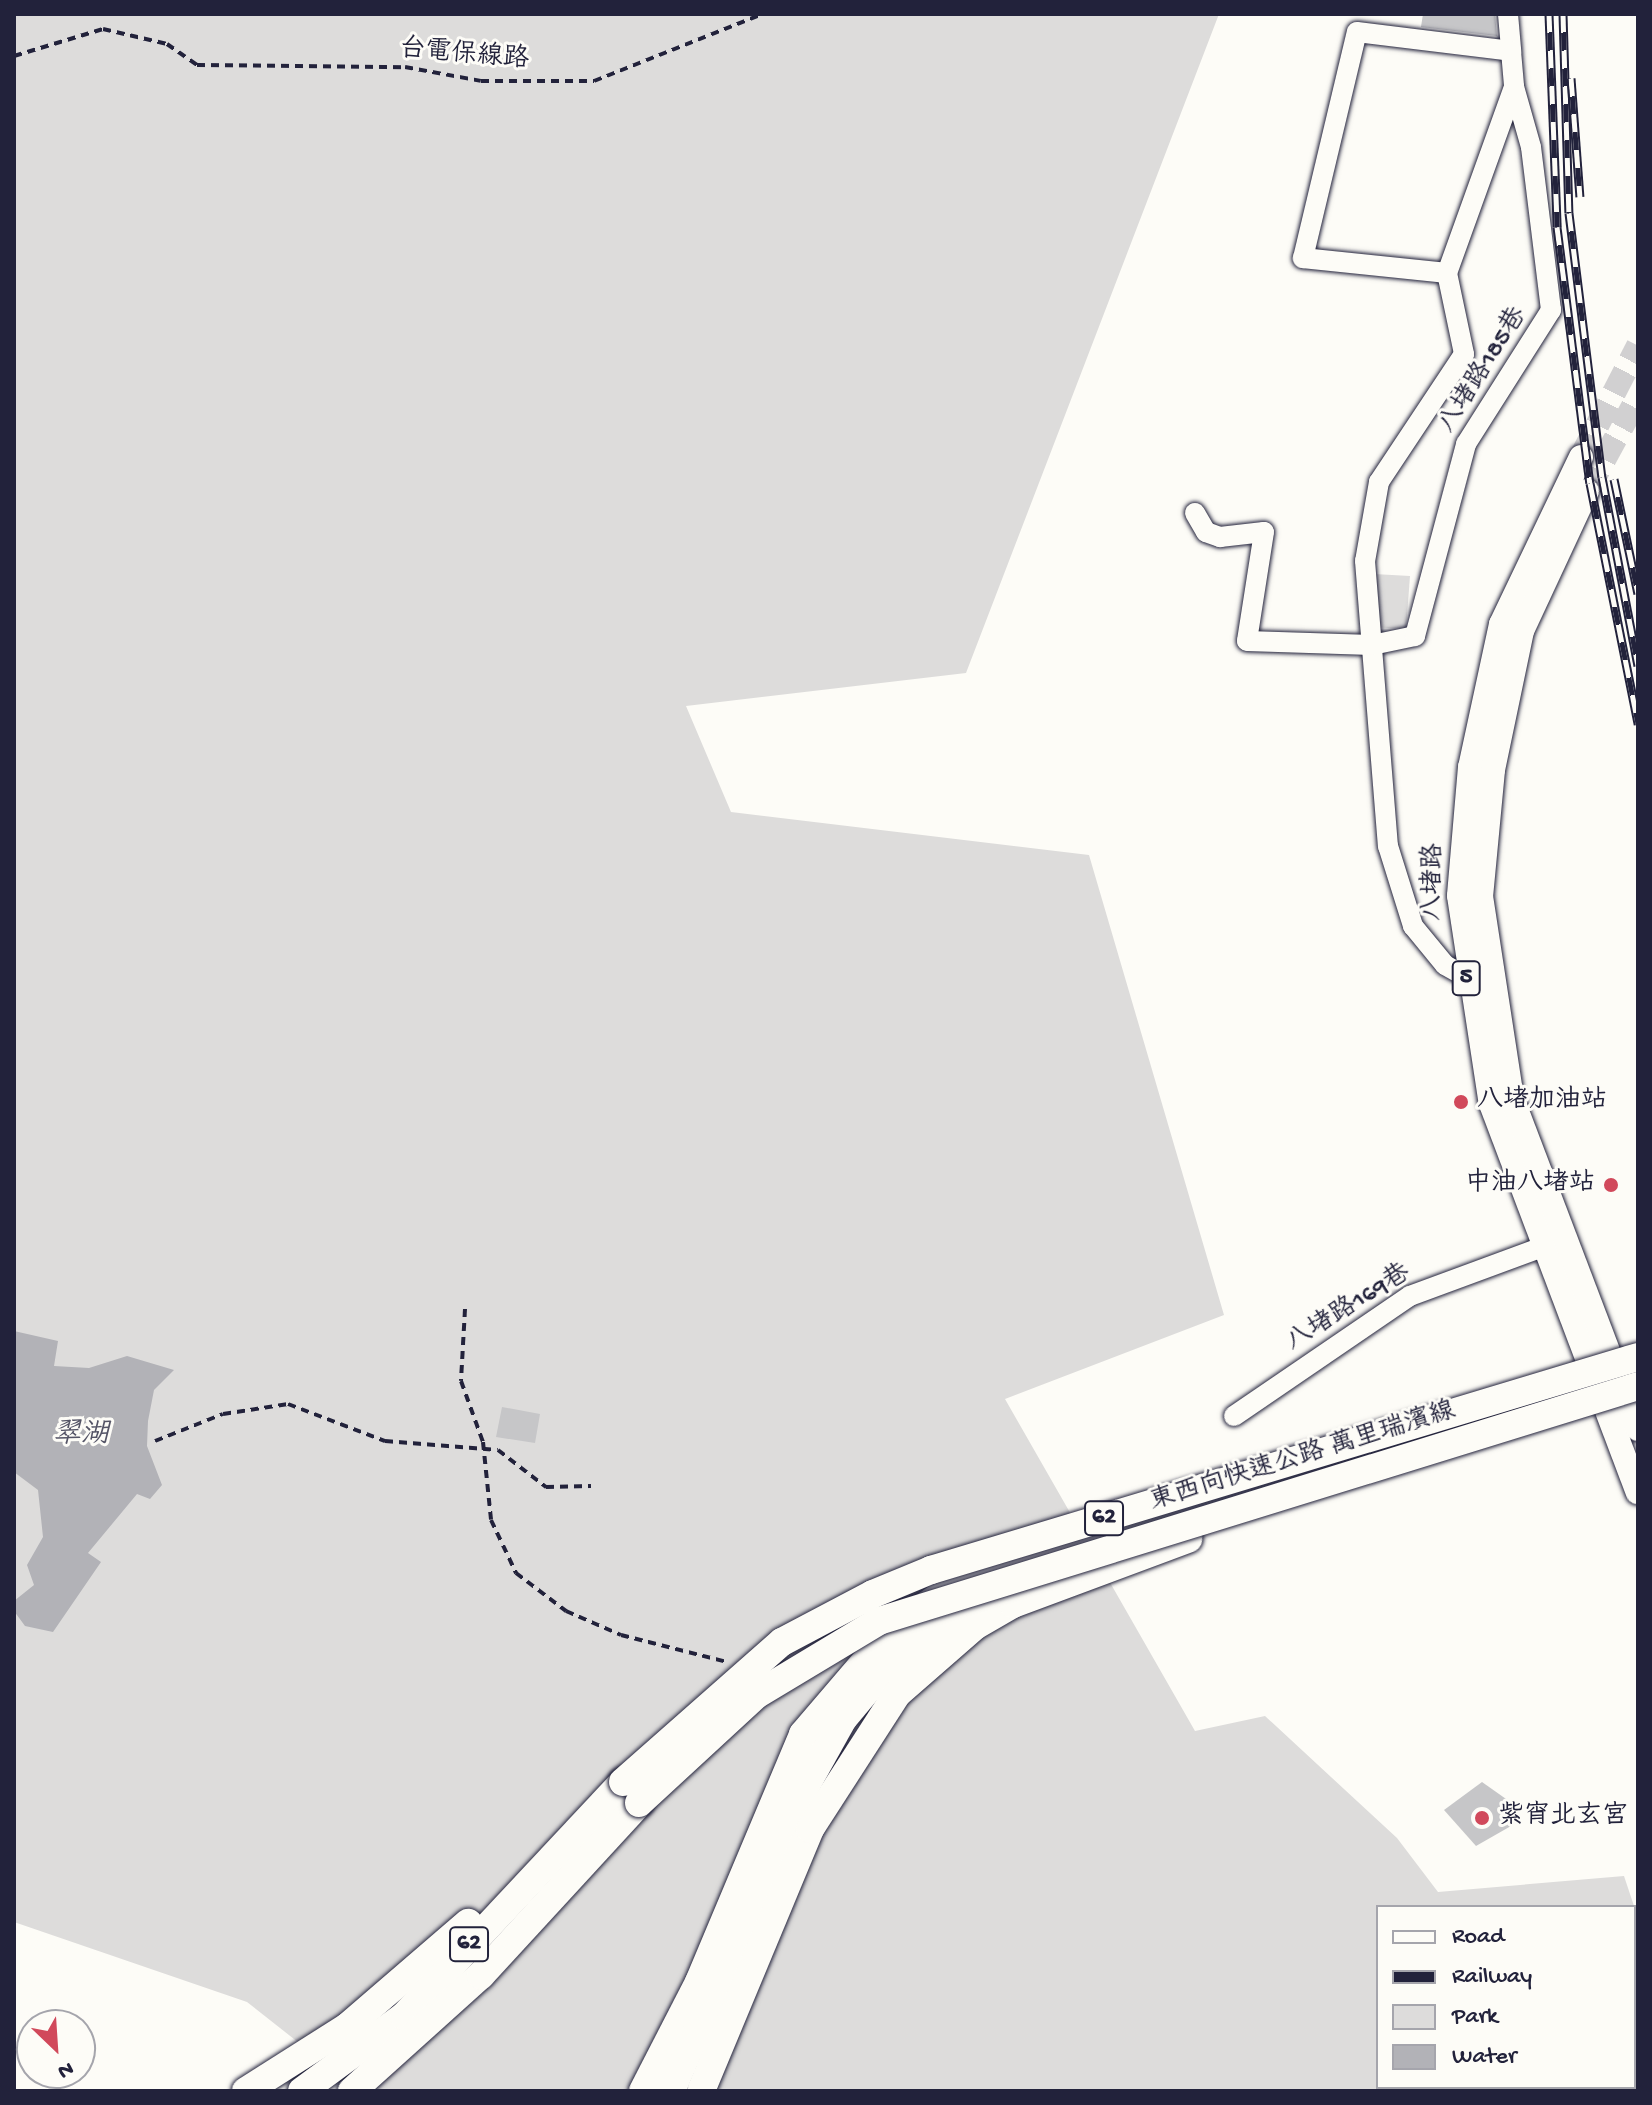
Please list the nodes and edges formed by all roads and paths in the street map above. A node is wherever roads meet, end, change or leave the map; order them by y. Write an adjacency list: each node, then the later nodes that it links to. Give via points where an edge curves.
1 (762, 14): 4 (path, 台電保線路, via 594,81 481,81 405,67 197,65 167,44 103,29)
2 (1508, 14): 3 (street, 八堵路185巷)
3 (1511, 51): 5 (street, 八堵路185巷); 6 (street, via 1357,32 1303,258)
4 (14, 56)
5 (1514, 87): 6 (street, 八堵路185巷); 10 (street, 八堵路185巷, via 1531,147 1551,310 1466,444 1425,618 1415,636)
6 (1447, 273): 10 (street, 八堵路185巷, via 1464,354 1379,482 1365,561)
7 (1581, 457): 11 (main road, 八堵路 / 5, via 1528,557 1484,690 1459,896)
8 (1587, 491): 11 (main road, 八堵路 / 5, via 1548,566 1506,695)
9 (1195, 513): 10 (street, 八堵路185巷, via 1206,532 1220,537 1264,532 1247,641)
10 (1372, 645): 11 (street, 八堵路185巷, via 1388,846 1413,926 1445,965)
11 (1476, 974): 12 (main road, 八堵路 / 5, via 1491,1104); 19 (main road, 八堵路 / 5, via 1512,1098)
12 (1545, 1246): 18 (street, 八堵路169巷, via 1410,1296); 24 (main road, 八堵路 / 5)
13 (465, 1309): 22 (path, via 461,1381)
14 (1638, 1343): 25 (highway)
15 (1638, 1357): 27 (highway, 東西向快速公路 萬里瑞濱線 / 62, bridge, via 931,1570 873,1594 782,1642)
16 (1638, 1369): 25 (highway)
17 (1638, 1386): 21 (highway, 東西向快速公路 萬里瑞濱線 / 62, bridge)
18 (1234, 1416)
19 (1638, 1429)
20 (155, 1441): 22 (path, via 223,1414 288,1404 385,1441)
21 (1452, 1441): 27 (highway, 東西向快速公路 萬里瑞濱線 / 62, bridge, via 879,1621 756,1695); 34 (highway, bridge, via 1055,1585 958,1639 876,1718 810,1829)
22 (484, 1448): 23 (path, via 507,1454 533,1482); 26 (path, via 491,1520 524,1581 621,1635)
23 (591, 1486)
24 (1638, 1492)
25 (1088, 1522): 32 (highway, via 963,1577 894,1628 827,1699 778,1780 699,1982); 33 (highway, via 953,1613 884,1670 843,1719 794,1807)
26 (732, 1664)
27 (631, 1792): 28 (highway, 東西向快速公路 萬里瑞濱線 / 62); 31 (highway, 東西向快速公路 萬里瑞濱線 / 62, via 481,1975)
28 (560, 1845): 29 (highway, via 347,2027); 30 (highway, 東西向快速公路 萬里瑞濱線 / 62, via 404,2016)
29 (246, 2091)
30 (302, 2091)
31 (352, 2091)
32 (643, 2091)
33 (671, 2091)
34 (701, 2091)

